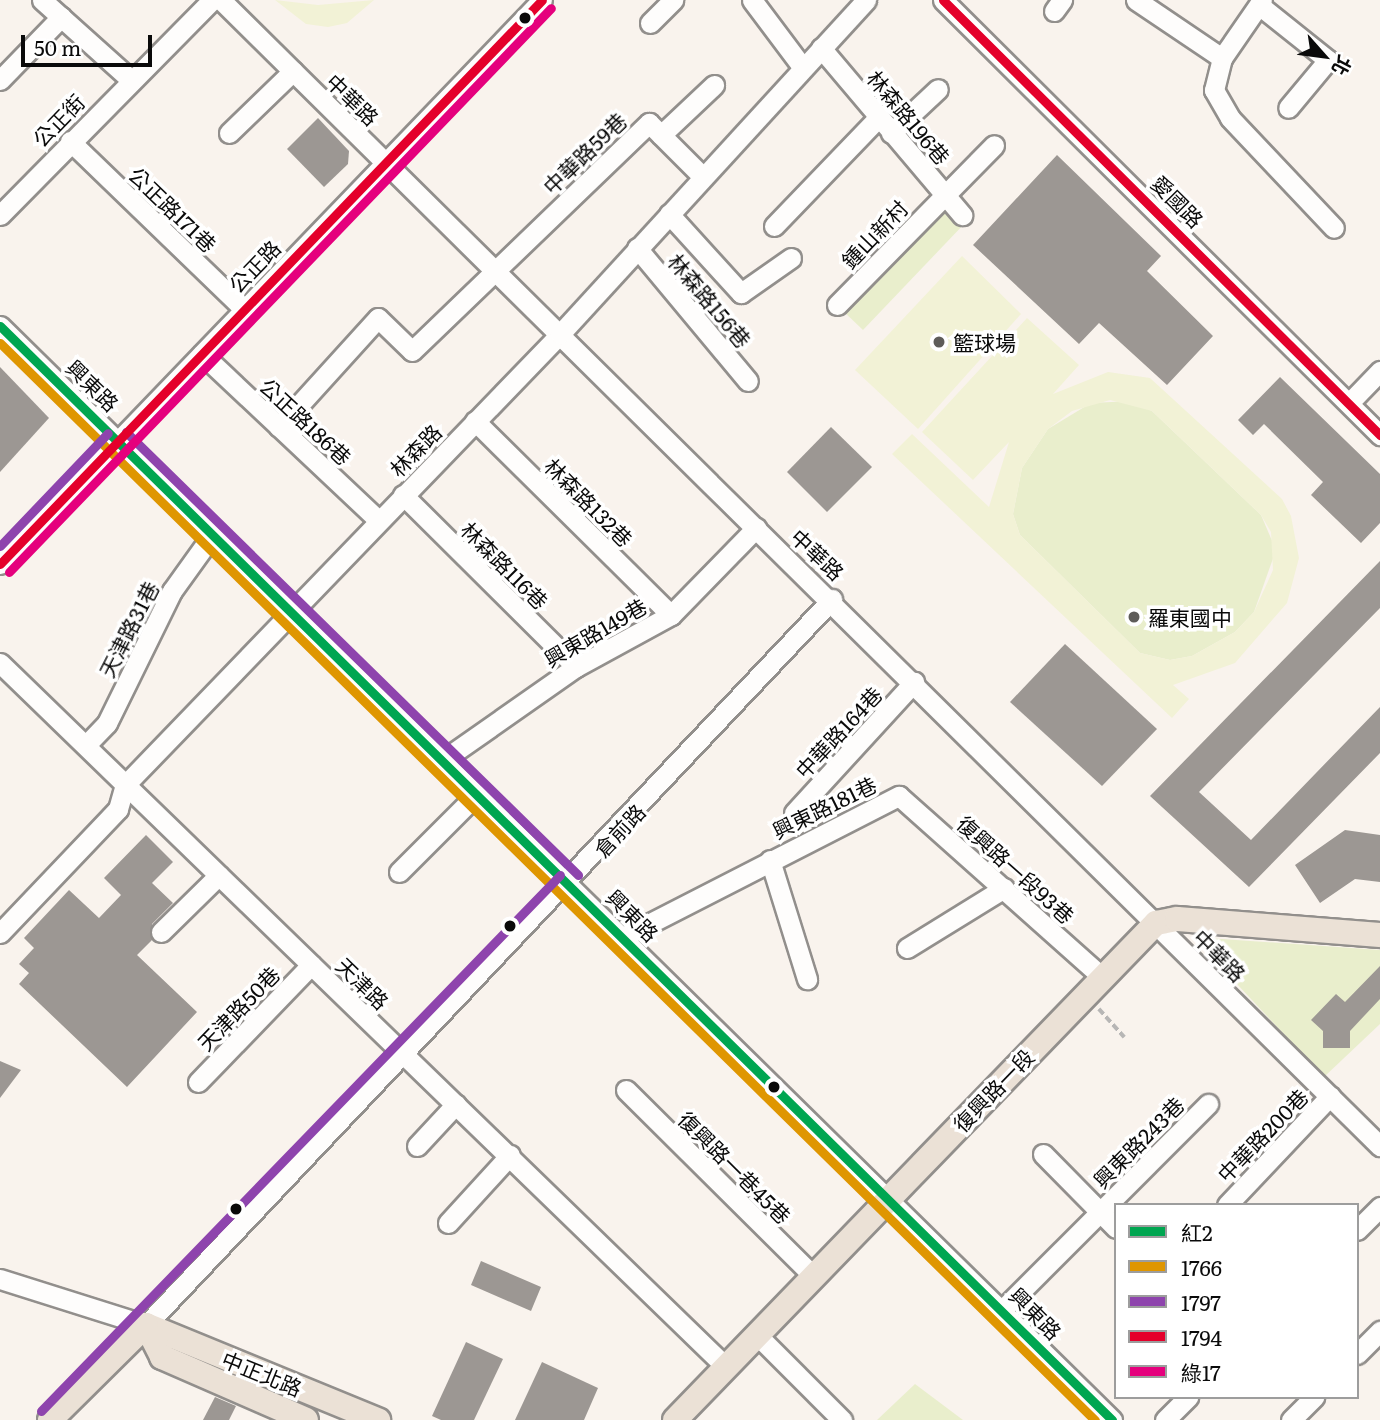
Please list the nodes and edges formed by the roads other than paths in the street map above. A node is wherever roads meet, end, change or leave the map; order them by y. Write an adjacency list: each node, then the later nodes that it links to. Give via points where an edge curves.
1 (42, 0): 11 (street)
2 (212, 0): 17 (street, 公正街)
3 (220, 0): 16 (street, 中華路)
4 (542, 0): 28 (street, 公正路)
5 (673, 0): 12 (street)
6 (752, 0): 15 (street)
7 (866, 0): 13 (street, 林森路)
8 (943, 0): 46 (street, 愛國路)
9 (1136, 0): 14 (street)
10 (1261, 2): 14 (street); 21 (street, via 1328,60)
11 (61, 17): 17 (street); 18 (street)
12 (650, 23)
13 (821, 48): 15 (street, 林森路); 22 (street, 林森路196巷)
14 (1222, 58): 35 (street, via 1214,90 1230,118)
15 (803, 68): 29 (street, 林森路)
16 (293, 71): 23 (street); 28 (street, 中華路)
17 (130, 79): 26 (street, 公正街)
18 (0, 80)
19 (714, 85): 25 (street)
20 (938, 89): 24 (street)
21 (1288, 108)
22 (878, 118): 24 (street, 林森路196巷); 34 (street)
23 (229, 133)
24 (891, 133): 30 (street, 林森路196巷)
25 (661, 135): 29 (street); 38 (street, 中華路59巷, via 649,123)
26 (70, 141): 32 (street, 公正街); 40 (street, 公正路171巷)
27 (994, 145): 30 (street, 鍾山新村)
28 (385, 162): 38 (street, 中華路); 40 (street, 公正路)
29 (702, 176): 31 (street, 林森路)
30 (944, 194): 33 (street, 林森路196巷); 39 (street, 鍾山新村)
31 (669, 214): 36 (street, 林森路); 37 (street, via 741,293)
32 (0, 215)
33 (962, 215)
34 (774, 226)
35 (1334, 228)
36 (638, 248): 42 (street, 林森路); 45 (street, 林森路156巷)
37 (791, 258)
38 (497, 268): 42 (street, 中華路); 48 (street, via 412,351 378,318)
39 (837, 305)
40 (244, 309): 43 (street, 公正路)
41 (0, 326): 50 (street, 興東路)
42 (559, 334): 47 (street, 林森路); 53 (street, 中華路)
43 (202, 354): 48 (street, 公正路186巷); 50 (street, 公正路)
44 (1380, 372): 46 (street)
45 (748, 381)
46 (1349, 404): 49 (street, 愛國路)
47 (475, 421): 51 (street, 林森路); 58 (street, 林森路132巷)
48 (279, 427): 52 (street, 公正路186巷)
49 (1380, 435)
50 (117, 441): 54 (street, 興東路); 55 (street, 公正路)
51 (403, 495): 52 (street, 林森路); 60 (street, 林森路116巷)
52 (379, 521): 57 (street, 林森路)
53 (757, 528): 56 (street, 中華路); 58 (street, 興東路149巷)
54 (213, 534): 57 (street, 興東路); 62 (street, 天津路31巷, via 172,591 107,723)
55 (0, 564)
56 (832, 598): 61 (street, 中華路); 71 (street, 倉前路)
57 (292, 612): 63 (street, 興東路); 64 (street, 林森路)
58 (671, 615): 60 (street, 興東路149巷)
59 (0, 663): 62 (street, 天津路)
60 (576, 667): 63 (street, 興東路149巷)
61 (914, 682): 67 (street, 中華路164巷); 73 (street, 中華路)
62 (86, 745): 64 (street, 天津路)
63 (443, 760): 65 (street, 興東路)
64 (125, 785): 70 (street, 天津路); 75 (street, 林森路, via 118,809)
65 (477, 793): 69 (street); 71 (street, 興東路)
66 (899, 796): 68 (street, 興東路181巷); 72 (street, 復興路一段93巷)
67 (794, 813)
68 (770, 860): 77 (street, 興東路181巷); 80 (street, 興東路181巷)
69 (399, 872)
70 (219, 875): 74 (street); 79 (street, 天津路)
71 (569, 884): 77 (street, 興東路); 82 (street, 倉前路)
72 (1004, 888): 78 (street); 81 (street, 復興路一段93巷)
73 (1156, 923): 76 (main road, via 1177,919); 81 (main road, 復興路一段); 85 (street, 中華路)
74 (161, 932)
75 (0, 933)
76 (1380, 935)
77 (623, 937): 92 (street, 興東路)
78 (907, 948)
79 (311, 965): 82 (street, 天津路); 83 (street, 天津路50巷)
80 (807, 979)
81 (1094, 986): 92 (main road, 復興路一段)
82 (405, 1055): 86 (street, 天津路); 102 (street, 倉前路)
83 (198, 1082)
84 (626, 1090): 99 (street, 復興路一巷45巷)
85 (1330, 1096): 89 (street, 中華路); 93 (street, 中華路200巷)
86 (456, 1104): 88 (street); 91 (street, 天津路)
87 (1208, 1104): 95 (street, 興東路243巷)
88 (417, 1146)
89 (1380, 1146)
90 (1043, 1154): 95 (street, 興東路243巷)
91 (510, 1155): 96 (street); 106 (street, 天津路)
92 (889, 1198): 99 (main road, 復興路一段); 101 (street, 興東路)
93 (1229, 1203)
94 (1380, 1207): 98 (street)
95 (1100, 1213): 97 (street, 興東路243巷); 101 (street, 興東路243巷)
96 (448, 1223)
97 (1114, 1226)
98 (1359, 1228)
99 (813, 1276): 104 (main road, 復興路一段)
100 (0, 1279): 102 (street, 中正北路)
101 (1001, 1311): 114 (street, 興東路)
102 (146, 1325): 109 (main road, 倉前路); 110 (main road, 中正北路, via 162,1357); 111 (main road, 中正北路)
103 (1380, 1331): 105 (street)
104 (756, 1334): 106 (main road, 復興路一段); 113 (street)
105 (1359, 1352)
106 (725, 1366): 112 (main road, 復興路一段)
107 (1186, 1399): 115 (street)
108 (1312, 1399): 116 (street)
109 (50, 1420)
110 (306, 1420)
111 (378, 1420)
112 (675, 1420)
113 (842, 1420)
114 (1112, 1420)
115 (1165, 1420)
116 (1292, 1420)

